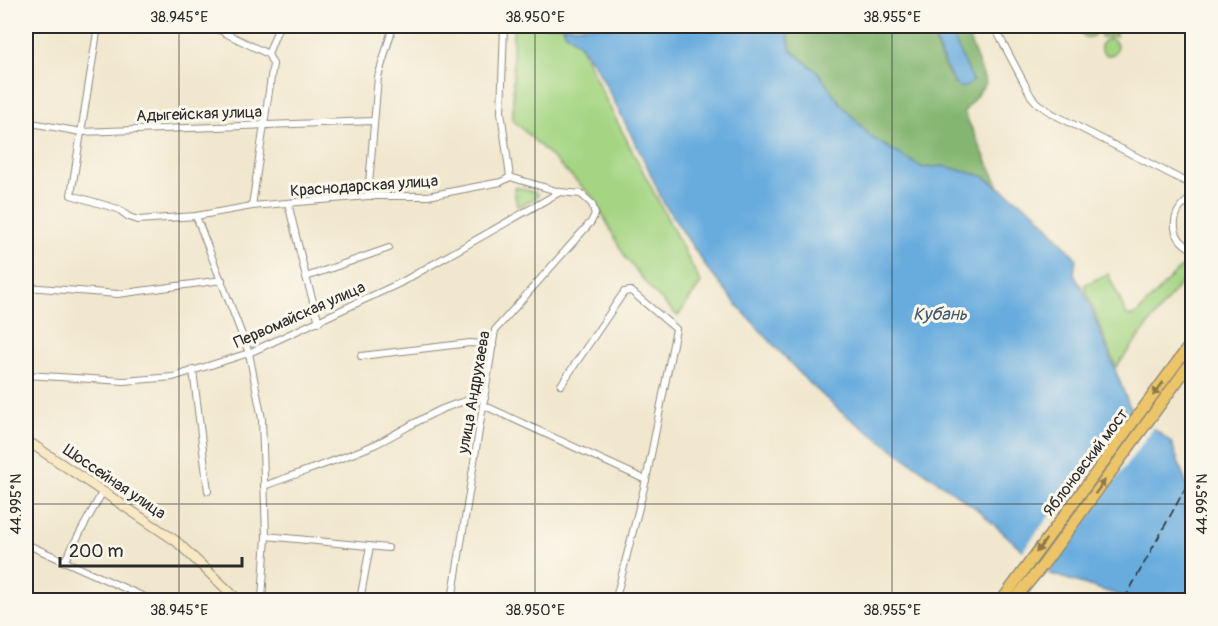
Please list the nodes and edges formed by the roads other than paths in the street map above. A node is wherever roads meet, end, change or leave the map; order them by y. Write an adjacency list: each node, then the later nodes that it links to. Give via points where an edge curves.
1 (98, 26): 11 (street)
2 (211, 26): 7 (street)
3 (279, 26): 7 (street)
4 (393, 26): 8 (street, via 378,77)
5 (504, 26): 12 (street, via 501,112)
6 (994, 26): 13 (street, via 1037,103)
7 (268, 54): 10 (street, via 273,64)
8 (374, 121): 10 (street, Адыгейская улица); 15 (street)
9 (26, 122): 11 (street, Адыгейская улица)
10 (265, 124): 11 (street, Адыгейская улица); 18 (street)
11 (81, 132): 19 (street, Краснодарская улица, via 72,195 118,209 138,220)
12 (510, 177): 14 (street, улица Андрухаева); 15 (street, Краснодарская улица, via 428,196)
13 (1192, 185)
14 (560, 192): 25 (street, Первомайская улица, via 400,283); 27 (street, улица Андрухаева, via 581,194 596,214 495,330)
15 (368, 196): 17 (street, Краснодарская улица)
16 (1192, 198): 21 (street, via 1179,208 1174,227 1180,240)
17 (288, 203): 18 (street, Краснодарская улица); 22 (street)
18 (252, 206): 19 (street, Краснодарская улица)
19 (196, 216): 23 (street)
20 (389, 248): 22 (street)
21 (1192, 249)
22 (306, 277): 25 (street)
23 (222, 280): 24 (street, via 118,294); 28 (street)
24 (26, 287)
25 (319, 322): 28 (street, Первомайская улица)
26 (1192, 342): 51 (main road, Яблоновский мост, one-way to 51)
27 (494, 345): 29 (street, via 470,343); 34 (street, улица Андрухаева)
28 (249, 353): 31 (street, Первомайская улица); 37 (street, via 262,420)
29 (361, 356)
30 (1192, 361): 52 (main road, Яблоновский мост, one-way to 30)
31 (193, 370): 32 (street, Первомайская улица, via 173,377 124,381); 39 (street)
32 (26, 375)
33 (561, 386): 36 (street, via 624,292 631,291 674,326)
34 (484, 401): 36 (street); 37 (street, via 469,399 452,405 374,444); 49 (street, улица Андрухаева)
35 (26, 440): 38 (main road, Шоссейная улица)
36 (646, 480): 50 (street, via 617,594)
37 (264, 486): 40 (street)
38 (103, 491): 44 (street); 46 (main road, Шоссейная улица, via 176,541)
39 (208, 491)
40 (266, 536): 42 (street); 47 (street)
41 (26, 544): 44 (street)
42 (370, 546): 43 (street); 48 (street)
43 (388, 548)
44 (64, 562): 45 (street)
45 (151, 600)
46 (238, 600)
47 (262, 600)
48 (360, 600)
49 (452, 600)
50 (623, 600)
51 (1002, 600)
52 (1014, 600)

